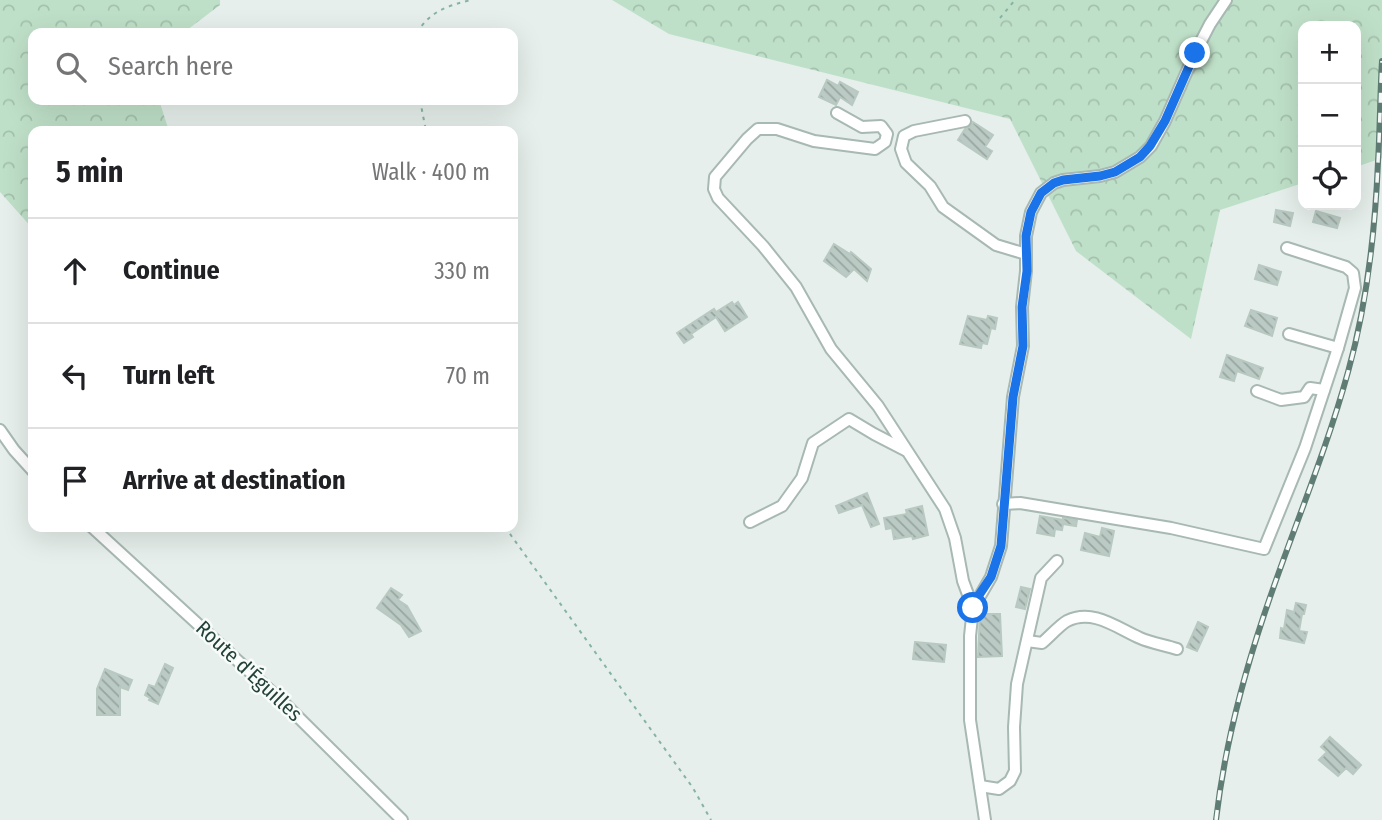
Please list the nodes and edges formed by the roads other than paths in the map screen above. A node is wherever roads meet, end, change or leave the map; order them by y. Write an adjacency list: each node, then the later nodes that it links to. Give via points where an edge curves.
1 (1226, 0): 5 (street, via 1150,146 1115,172 1063,180 1041,193 1031,212)
2 (837, 113): 11 (street, via 862,128 881,126 887,134 885,142 875,149 758,129 715,177 714,189 796,288 831,349 878,406)
3 (965, 121): 5 (street, via 904,135 901,149 906,163 930,186 943,207 996,245)
4 (1287, 248): 7 (street, via 1353,273 1355,288)
5 (1027, 254): 13 (street, via 1023,346 1013,397)
6 (1289, 334): 7 (street)
7 (1338, 348): 8 (street)
8 (1324, 390): 9 (street, via 1310,388 1304,397 1281,400); 13 (street, via 1264,549 1171,528)
9 (1257, 391)
10 (0, 430): 12 (street)
11 (907, 452): 14 (street, via 849,419 813,443 802,478 782,506); 17 (street, via 945,509)
12 (28, 465)
13 (1003, 504): 17 (street, via 995,567)
14 (750, 522)
15 (98, 532): 21 (street, Route d'Éguilles, via 253,673)
16 (1057, 561): 18 (street, via 1041,578)
17 (973, 608): 20 (street, via 970,720)
18 (1027, 641): 19 (street, via 1042,643 1065,621 1080,617 1096,618 1140,639); 20 (street, via 1017,684 1015,771 999,789)
19 (1177, 649)
20 (980, 786): 22 (street)
21 (402, 820)
22 (985, 820)

